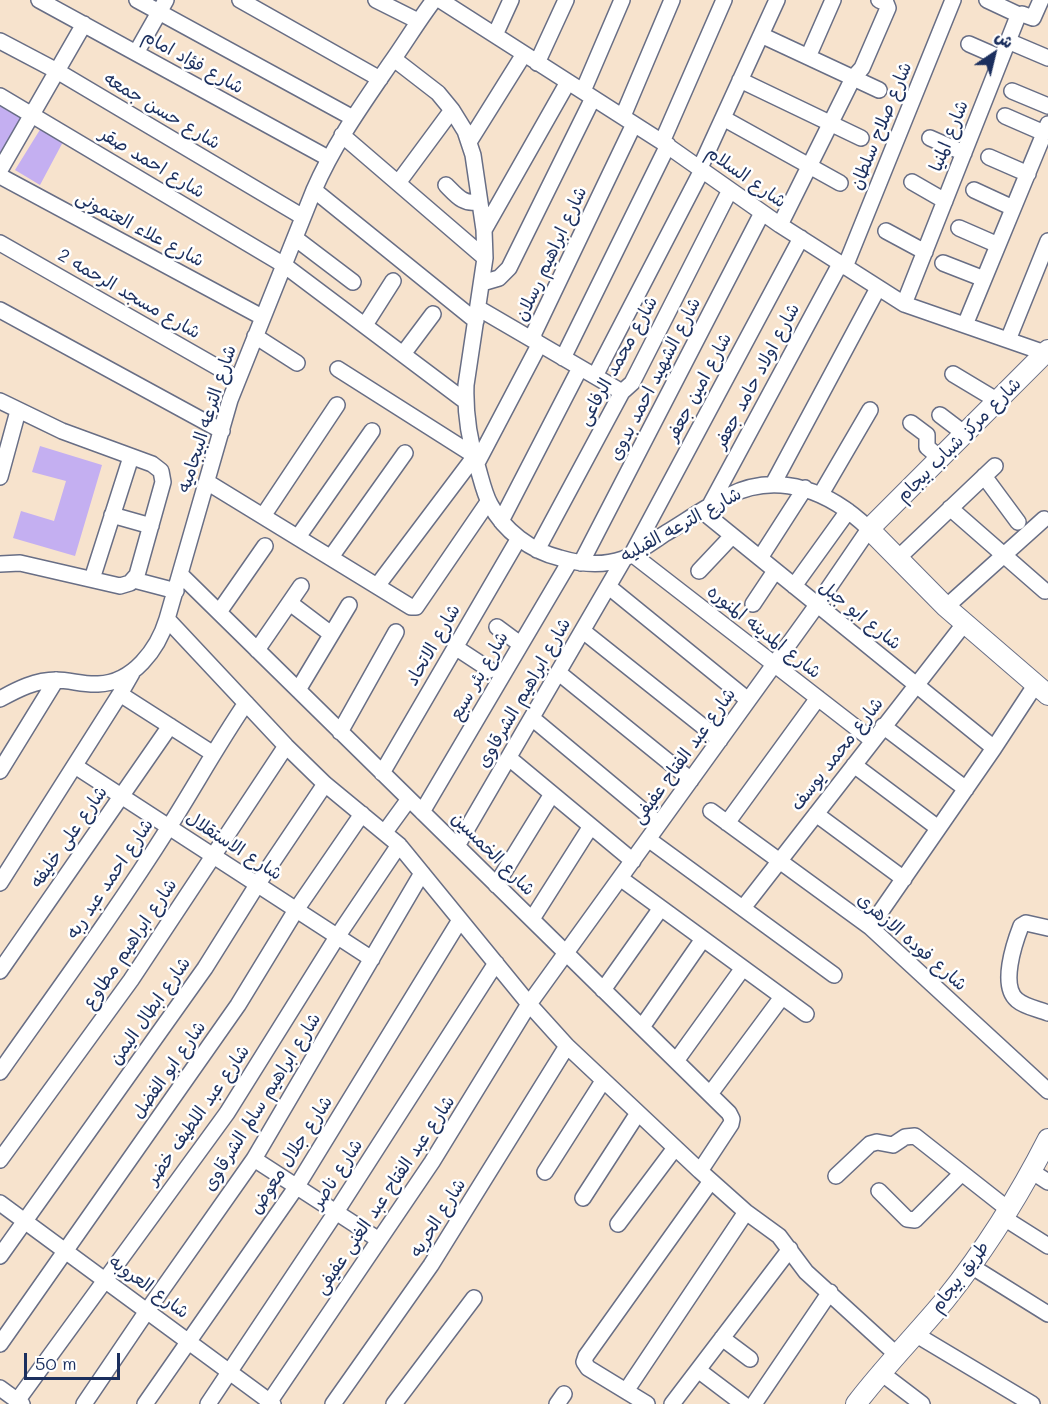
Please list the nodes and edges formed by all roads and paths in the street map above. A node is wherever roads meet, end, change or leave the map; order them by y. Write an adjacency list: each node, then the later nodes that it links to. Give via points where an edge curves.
1 (39, 0): 21 (street, شارع فؤاد امام)
2 (137, 0): 17 (street)
3 (240, 0): 35 (street)
4 (376, 0): 20 (street)
5 (434, 0): 20 (street, شارع الترعه البيجاميه)
6 (440, 0): 22 (street, شارع السلام)
7 (511, 0): 22 (street)
8 (566, 0): 29 (street)
9 (622, 0): 40 (street)
10 (672, 0): 48 (street)
11 (724, 0): 55 (street)
12 (833, 0): 28 (street)
13 (953, 0): 89 (street, شارع صلاح سلطان)
14 (775, 1): 23 (street)
15 (993, 1): 19 (street)
16 (884, 5): 34 (street, via 862,68)
17 (163, 6): 27 (street); 46 (street)
18 (1042, 8): 19 (street, via 1033,18)
19 (1019, 15): 25 (street, شارع المنيا)
20 (418, 21): 32 (street, شارع الترعه البيجاميه)
21 (84, 24): 27 (street, شارع فؤاد امام); 33 (street)
22 (495, 35): 29 (street, شارع السلام)
23 (761, 35): 28 (street); 36 (street)
24 (0, 41): 33 (street, شارع حسن جمعه)
25 (1008, 41): 30 (street, شارع المنيا); 31 (street)
26 (969, 44): 30 (street)
27 (136, 53): 58 (street, شارع فؤاد امام)
28 (808, 57): 34 (street)
29 (530, 58): 37 (street, شارع السلام); 54 (street)
30 (1001, 58): 56 (street, شارع المنيا)
31 (1048, 58)
32 (394, 59): 35 (street, شارع الترعه البيجاميه); 43 (street, شارع الترعه القبليه, via 438,93)
33 (57, 71): 44 (street); 75 (street, شارع حسن جمعه)
34 (853, 78): 38 (street); 49 (street)
35 (380, 79): 46 (street, شارع الترعه البيجاميه)
36 (740, 80): 47 (street); 49 (street)
37 (568, 82): 40 (street, شارع السلام); 78 (street)
38 (879, 90)
39 (1012, 91): 42 (street)
40 (588, 94): 48 (street, شارع السلام); 93 (street, via 509,268 499,278)
41 (0, 96): 44 (street, شارع احمد صقر)
42 (1048, 106)
43 (452, 110): 54 (street, شارع الترعه القبليه); 65 (street)
44 (32, 114): 61 (street); 88 (street, شارع احمد صقر)
45 (1005, 116): 50 (street)
46 (353, 118): 51 (street, شارع الترعه البيجاميه)
47 (723, 118): 59 (street); 60 (street)
48 (628, 120): 55 (street, شارع السلام); 104 (street, شارع ابراهيم رسلان, via 533,335)
49 (831, 124): 52 (street); 59 (street)
50 (1046, 128): 62 (street)
51 (342, 135): 58 (street, شارع الترعه البيجاميه); 65 (street)
52 (861, 138)
53 (930, 138): 56 (street)
54 (469, 142): 71 (street, شارع الترعه القبليه)
55 (665, 144): 60 (street, شارع السلام); 107 (street)
56 (964, 153): 72 (street, شارع المنيا)
57 (989, 157): 62 (street)
58 (328, 158): 69 (street, شارع الترعه البيجاميه)
59 (809, 166): 66 (street); 76 (street)
60 (701, 169): 68 (street, شارع السلام); 112 (street)
61 (0, 170)
62 (1028, 174): 73 (street)
63 (0, 176): 99 (street, شارع علاء العتمونى)
64 (912, 182): 72 (street)
65 (398, 183): 86 (street)
66 (840, 183)
67 (446, 185): 71 (street, via 463,201)
68 (730, 189): 74 (street, شارع السلام); 114 (street, شارع محمد الرفاعى, via 632,383)
69 (314, 190): 75 (street, شارع الترعه البيجاميه); 98 (street)
70 (974, 190): 73 (street)
71 (479, 201): 78 (street, شارع الترعه القبليه)
72 (945, 201): 85 (street, شارع المنيا)
73 (1013, 208): 84 (street)
74 (762, 213): 76 (street, شارع السلام); 156 (street, شارع الشهيد احمد بدوى)
75 (303, 217): 80 (street, شارع الترعه البيجاميه)
76 (780, 225): 81 (street, شارع السلام)
77 (959, 228): 84 (street)
78 (484, 230): 86 (street, شارع الترعه القبليه)
79 (886, 231): 85 (street)
80 (294, 238): 88 (street, شارع الترعه البيجاميه); 92 (street)
81 (801, 238): 89 (street, شارع السلام); 151 (street, شارع امين جعفر)
82 (1048, 241): 103 (street)
83 (0, 243): 113 (street, شارع مسجد الرحمه 2)
84 (998, 245): 90 (street)
85 (925, 252): 95 (street, شارع المنيا)
86 (485, 258): 93 (street, شارع الترعه القبليه)
87 (944, 263): 90 (street)
88 (284, 264): 99 (street, شارع الترعه البيجاميه); 100 (street, شارع احمد صقر)
89 (842, 265): 94 (street, شارع السلام); 137 (street, شارع اولاد حامد جعفر)
90 (984, 279): 101 (street)
91 (393, 281): 100 (street)
92 (353, 282)
93 (482, 284): 98 (street, شارع الترعه القبليه)
94 (878, 288): 95 (street, شارع السلام); 132 (street)
95 (904, 304): 101 (street, شارع السلام)
96 (0, 309): 123 (street)
97 (433, 314): 106 (street)
98 (477, 314): 104 (street); 116 (street, شارع الترعه القبليه)
99 (262, 317): 102 (street, شارع الترعه البيجاميه)
100 (365, 325): 106 (street, شارع احمد صقر)
101 (965, 325): 103 (street, شارع السلام)
102 (255, 336): 108 (street); 113 (street, شارع الترعه البيجاميه)
103 (1008, 340): 105 (street, شارع السلام)
104 (537, 342): 107 (street); 129 (street, شارع ابراهيم رسلان, via 538,347)
105 (1047, 352): 117 (main road, شارع مركز شباب بيجام)
106 (403, 354): 116 (street, شارع احمد صقر)
107 (563, 358): 109 (street)
108 (297, 363)
109 (580, 368): 112 (street); 142 (street)
110 (338, 369): 129 (street)
111 (952, 374): 117 (street)
112 (595, 376): 114 (street)
113 (238, 379): 123 (street, شارع الترعه البيجاميه)
114 (622, 392): 150 (street, شارع محمد الرفاعى)
115 (0, 401): 120 (street)
116 (465, 401): 129 (street, شارع الترعه القبليه)
117 (998, 401): 125 (main road, شارع مركز شباب بيجام)
118 (338, 405): 140 (street)
119 (870, 410): 134 (street)
120 (18, 411): 127 (street); 130 (street)
121 (940, 416): 125 (street)
122 (911, 423): 128 (street, via 927,435 927,447)
123 (222, 431): 131 (street, شارع الترعه البيجاميه)
124 (372, 431): 147 (street)
125 (965, 434): 128 (main road, شارع مركز شباب بيجام)
126 (405, 453): 153 (street)
127 (131, 457): 139 (street); 144 (street, via 152,464 163,477)
128 (941, 459): 145 (main road, شارع مركز شباب بيجام)
129 (476, 460): 135 (street, شارع الترعه القبليه); 164 (street, شارع ابراهيم رسلان)
130 (0, 477)
131 (207, 482): 140 (street); 160 (street, شارع الترعه البيجاميه)
132 (773, 484): 133 (street, شارع الترعه القبليه); 137 (street, شارع الترعه القبليه, via 729,495)
133 (805, 488): 134 (street, شارع الترعه القبليه); 154 (street)
134 (821, 494): 138 (street, شارع الترعه القبليه)
135 (488, 502): 142 (street, شارع الترعه القبليه); 164 (street, via 416,607)
136 (950, 508): 143 (street, via 989,471); 152 (street); 155 (street)
137 (706, 509): 146 (street, شارع ابو جبل); 151 (street, شارع الترعه القبليه)
138 (848, 511): 145 (street, شارع الترعه القبليه); 166 (street)
139 (112, 515): 144 (street); 161 (street)
140 (263, 516): 147 (street)
141 (1044, 519): 152 (street)
142 (501, 521): 148 (street, شارع الترعه القبليه)
143 (1018, 522)
144 (151, 526): 162 (street)
145 (869, 529): 155 (main road, شارع الترعه القبليه); 172 (street, شارع عبد الفتاح عفيفى)
146 (732, 536): 154 (street, شارع ابو جبل); 158 (street)
147 (298, 537): 153 (street)
148 (519, 538): 150 (street, شارع الترعه القبليه); 182 (street, شارع الاتحاد)
149 (265, 546): 174 (street)
150 (537, 550): 156 (street, شارع الترعه القبليه)
151 (628, 556): 156 (street, شارع الترعه القبليه); 165 (street, شارع ابراهيم الشرقاوى); 184 (street, شارع المدينه المنوره)
152 (1004, 556): 168 (street); 173 (street)
153 (331, 557): 164 (street)
154 (759, 558): 159 (street, شارع ابو جبل)
155 (897, 559): 173 (main road, شارع الترعه القبليه)
156 (576, 562): 181 (street, شارع بئر سبع)
157 (0, 564): 161 (street, via 20,563)
158 (699, 571)
159 (775, 571): 166 (street, شارع ابو جبل); 170 (street)
160 (181, 574): 167 (street, شارع الترعه البيجاميه); 174 (street, شارع الخمسين)
161 (92, 579): 162 (street, via 120,586)
162 (134, 580): 167 (street)
163 (301, 586): 169 (street)
164 (377, 586)
165 (609, 586): 178 (street, شارع ابراهيم الشرقاوى); 195 (street)
166 (794, 586): 172 (street, شارع ابو جبل)
167 (176, 591): 175 (street, شارع الترعه البيجاميه)
168 (1045, 591)
169 (290, 603): 180 (street); 183 (street)
170 (753, 604)
171 (349, 605): 180 (street)
172 (817, 605): 184 (street, شارع عبد الفتاح عفيفى); 189 (street, شارع ابو جبل)
173 (946, 607): 176 (main road, شارع الترعه القبليه)
174 (219, 612): 183 (street, شارع الخمسين)
175 (167, 619): 185 (street, شارع الترعه البيجاميه, via 153,650); 196 (street)
176 (964, 624): 189 (street, شارع محمد يوسف); 191 (main road, شارع الترعه القبليه)
177 (497, 627): 181 (street)
178 (583, 631): 187 (street, شارع ابراهيم الشرقاوى); 201 (street)
179 (396, 632): 200 (street)
180 (332, 634): 190 (street)
181 (520, 644): 217 (street, شارع بئر سبع)
182 (454, 647): 186 (street); 210 (street, شارع الاتحاد)
183 (257, 650): 190 (street, شارع الخمسين)
184 (775, 664): 193 (street, شارع المدينه المنوره); 195 (street, شارع عبد الفتاح عفيفى)
185 (133, 670): 188 (street, شارع الترعه البيجاميه, via 119,679 98,684); 192 (street)
186 (490, 670)
187 (559, 673): 197 (street, شارع ابراهيم الشرقاوى); 211 (street)
188 (56, 680): 194 (street, شارع الترعه البيجاميه, via 32,683); 209 (street)
189 (916, 685): 199 (street, شارع محمد يوسف); 204 (street, شارع ابو جبل)
190 (298, 690): 200 (street, شارع الخمسين)
191 (1045, 691): 204 (street)
192 (120, 694): 198 (street); 208 (street)
193 (818, 698): 202 (street, شارع المدينه المنوره); 221 (street)
194 (0, 699)
195 (748, 700): 201 (street, شارع عبد الفتاح عفيفى)
196 (246, 703): 203 (street); 205 (street, شارع احمد عبد ربه)
197 (532, 718): 206 (street, شارع ابراهيم الشرقاوى); 222 (street)
198 (170, 726): 205 (street); 215 (street, شارع على خليفه)
199 (883, 726): 202 (street, شارع محمد يوسف); 213 (street)
200 (340, 732): 210 (street, شارع الخمسين)
201 (720, 740): 211 (street, شارع عبد الفتاح عفيفى)
202 (872, 740): 207 (street, شارع محمد يوسف)
203 (286, 746): 212 (street); 230 (street, شارع ابراهيم مطاوع)
204 (994, 748): 213 (street)
205 (212, 753): 224 (street, شارع احمد عبد ربه)
206 (509, 758): 214 (street); 229 (street, شارع ابراهيم الشرقاوى)
207 (855, 765): 220 (street, شارع محمد يوسف); 225 (street)
208 (75, 766): 215 (street, شارع الاستقلال); 236 (street)
209 (0, 771)
210 (382, 773): 216 (street, شارع الخمسين)
211 (691, 780): 222 (street, شارع عبد الفتاح عفيفى)
212 (325, 784): 219 (street); 237 (street, شارع ابطال اليمن)
213 (966, 789): 225 (street)
214 (552, 794): 223 (street); 238 (street)
215 (121, 796): 224 (street, شارع الاستقلال); 252 (street, شارع على خليفه)
216 (409, 799): 217 (street, شارع الخمسين); 226 (street)
217 (422, 812): 229 (street, شارع الخمسين)
218 (711, 812): 221 (street, شارع فوده الازهرى)
219 (362, 814): 226 (street); 241 (street, شارع ابو الفضل)
220 (816, 814): 232 (street, شارع محمد يوسف); 235 (street)
221 (728, 823): 232 (street, شارع فوده الازهرى)
222 (659, 824): 227 (street, شارع عبد الفتاح عفيفى)
223 (591, 826): 231 (street); 242 (street)
224 (169, 827): 230 (street, شارع الاستقلال); 262 (street, شارع احمد عبد ربه)
225 (938, 828): 235 (street)
226 (385, 832): 228 (street)
227 (648, 839): 231 (street, شارع عبد الفتاح عفيفى); 240 (street)
228 (399, 844): 233 (street); 246 (street, شارع عبد اللطيف خضر)
229 (457, 846): 238 (street, شارع الخمسين)
230 (213, 856): 237 (street, شارع الاستقلال); 270 (street, شارع ابراهيم مطاوع, via 131,980)
231 (633, 861): 234 (street, شارع عبد الفتاح عفيفى)
232 (779, 861): 240 (street, شارع محمد يوسف); 244 (street, شارع فوده الازهرى)
233 (422, 873): 243 (street); 249 (street, شارع ابراهيم سالم الشرقاوى)
234 (620, 878): 239 (street); 248 (street, شارع عبد الفتاح عفيفى)
235 (904, 879): 244 (street)
236 (0, 883)
237 (257, 885): 241 (street, شارع الاستقلال); 284 (street, شارع ابطال اليمن, via 205,968)
238 (496, 885): 242 (street, شارع الخمسين)
239 (661, 908): 247 (street); 254 (street)
240 (743, 908): 253 (street)
241 (296, 910): 246 (street, شارع الاستقلال); 289 (street, شارع ابو الفضل, via 237,1005)
242 (532, 919): 248 (street, شارع الخمسين)
243 (460, 920): 250 (street); 277 (street, شارع جلال معوض)
244 (870, 927): 264 (street, شارع فوده الازهرى)
245 (1048, 928): 257 (street, via 1023,924 1008,981 1017,1000)
246 (337, 937): 249 (street, شارع الاستقلال); 292 (street, شارع عبد اللطيف خضر, via 227,1113)
247 (702, 939): 251 (street); 259 (street)
248 (566, 953): 254 (street, شارع الخمسين); 256 (street, شارع عبد الفتاح عفيفى)
249 (372, 959): 269 (street, شارع ابراهيم سالم الشرقاوى)
250 (495, 963): 256 (street); 281 (street, شارع ناصر)
251 (743, 968): 255 (street); 261 (street)
252 (0, 971)
253 (834, 975)
254 (603, 990): 259 (street, شارع الخمسين)
255 (782, 997): 258 (street); 265 (street)
256 (529, 1004): 260 (street); 286 (street, شارع عبد الفتاح عبد الغنى عفيفى, via 482,1084)
257 (1048, 1013)
258 (806, 1014)
259 (642, 1027): 261 (street, شارع الخمسين)
260 (567, 1046): 263 (street); 312 (street, شارع الحريه, via 431,1265)
261 (676, 1061): 265 (street, شارع الخمسين)
262 (0, 1072)
263 (603, 1080): 266 (street); 272 (street)
264 (1048, 1091)
265 (710, 1094): 274 (street, شارع الخمسين, via 729,1113 732,1122)
266 (638, 1113): 268 (street); 279 (street)
267 (1048, 1138): 271 (main road, طريق بيجام)
268 (675, 1148): 274 (street); 285 (street)
269 (254, 1159): 277 (street); 295 (street, شارع ابراهيم سالم الشرقاوى)
270 (0, 1160)
271 (1031, 1171): 276 (street); 283 (main road, طريق بيجام)
272 (545, 1172)
273 (962, 1173): 275 (street, via 912,1136 893,1145 870,1144); 278 (street, via 915,1220 907,1219); 283 (street)
274 (705, 1176): 282 (street); 306 (street, via 586,1356 588,1368)
275 (836, 1176)
276 (1048, 1182)
277 (297, 1186): 281 (street); 299 (street, شارع جلال معوض)
278 (879, 1191)
279 (583, 1198)
280 (0, 1203): 284 (street, شارع العروبه)
281 (336, 1212): 286 (street); 304 (street, شارع ناصر)
282 (746, 1212): 288 (street); 306 (street)
283 (1006, 1214): 287 (street); 291 (main road, طريق بيجام)
284 (25, 1221): 289 (street, شارع العروبه); 290 (street, شارع ابطال اليمن)
285 (618, 1224)
286 (379, 1240): 308 (street, شارع عبد الفتاح عبد الغنى عفيفى)
287 (1048, 1246)
288 (790, 1249): 293 (street, via 806,1272); 298 (street)
289 (66, 1250): 292 (street, شارع العروبه); 300 (street, شارع ابو الفضل)
290 (0, 1256)
291 (971, 1266): 296 (street); 297 (main road, طريق بيجام)
292 (105, 1279): 295 (street, شارع العروبه); 307 (street, شارع عبد اللطيف خضر)
293 (830, 1292): 301 (street); 317 (street)
294 (474, 1298): 313 (street)
295 (147, 1311): 299 (street, شارع العروبه); 309 (street, شارع ابراهيم سالم الشرقاوى)
296 (1048, 1314)
297 (915, 1334): 301 (main road, طريق بيجام); 320 (street)
298 (722, 1338): 302 (street); 303 (street)
299 (188, 1340): 304 (street, شارع العروبه); 310 (street, شارع جلال معوض)
300 (0, 1344)
301 (896, 1354): 305 (main road, طريق بيجام)
302 (750, 1359)
303 (698, 1370): 315 (street); 316 (street)
304 (231, 1371): 308 (street, شارع العروبه); 311 (street, شارع ناصر)
305 (880, 1372): 318 (main road, طريق بيجام); 319 (street)
306 (626, 1391): 314 (street)
307 (11, 1398)
308 (270, 1403)
309 (84, 1404)
310 (145, 1404)
311 (208, 1404)
312 (333, 1404)
313 (394, 1404)
314 (647, 1404)
315 (672, 1404)
316 (743, 1404)
317 (754, 1404)
318 (856, 1404)
319 (922, 1404)
320 (1032, 1404)

